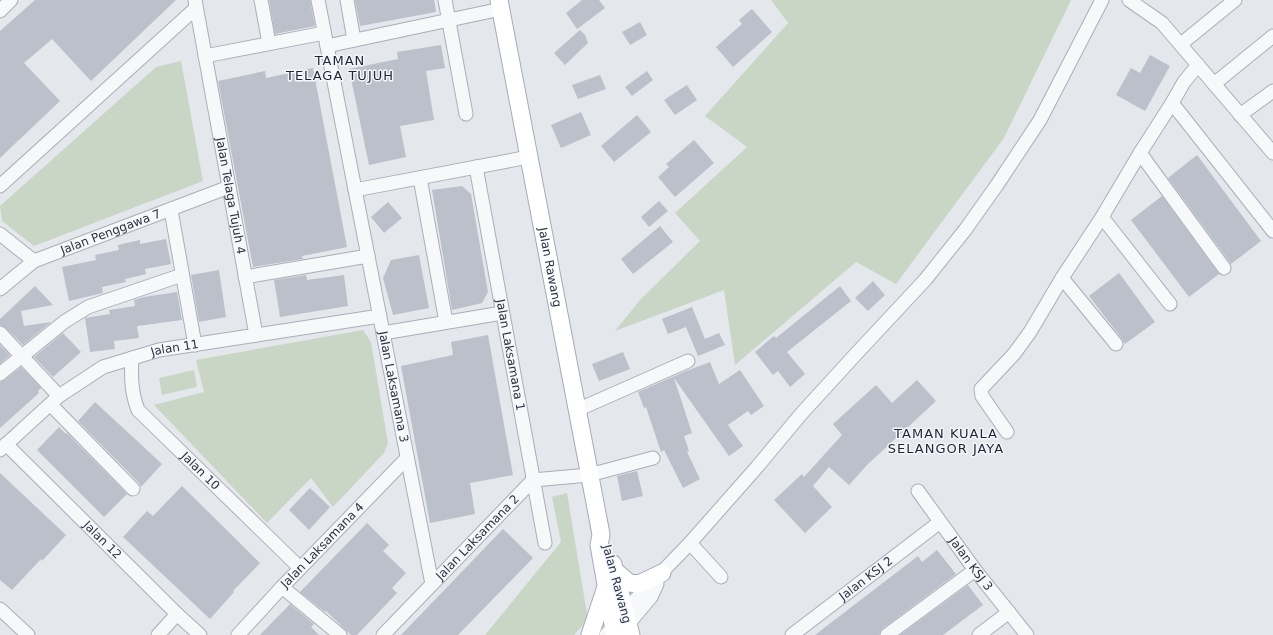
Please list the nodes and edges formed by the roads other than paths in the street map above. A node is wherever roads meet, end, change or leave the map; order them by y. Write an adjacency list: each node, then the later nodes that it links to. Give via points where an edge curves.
1 (261, 0): 14 (street)
2 (318, 0): 11 (street, Jalan Laksamana 3)
3 (347, 0): 13 (street)
4 (445, 0): 10 (street)
5 (1102, 0): 69 (street, via 1040,120 965,230 925,280 802,413)
6 (1129, 0): 15 (street, via 1162,23)
7 (1235, 0): 15 (street)
8 (196, 4): 17 (street, Jalan Telaga Tujuh 4); 29 (street)
9 (500, 5): 10 (street); 26 (main road, Jalan Rawang)
10 (449, 20): 13 (street); 22 (street)
11 (324, 33): 14 (street); 16 (street, Jalan Laksamana 3)
12 (1273, 36): 19 (street)
13 (354, 40): 16 (street)
14 (269, 44): 17 (street)
15 (1181, 44): 18 (street)
16 (327, 46): 31 (street, Jalan Laksamana 3)
17 (205, 56): 30 (street, Jalan Telaga Tujuh 4)
18 (1198, 65): 19 (street); 21 (street)
19 (1214, 84): 23 (street)
20 (1273, 91): 23 (street)
21 (1172, 103): 24 (street); 34 (street)
22 (466, 114)
23 (1240, 115): 25 (street)
24 (1140, 153): 33 (street); 38 (street)
25 (1273, 153)
26 (529, 157): 27 (street); 57 (main road, Jalan Rawang)
27 (476, 167): 28 (street); 44 (street, Jalan Laksamana 1)
28 (420, 178): 31 (street); 46 (street)
29 (0, 186)
30 (229, 187): 32 (street, Jalan Penggawa 7); 40 (street, Jalan Telaga Tujuh 4)
31 (355, 190): 36 (street, Jalan Laksamana 3)
32 (171, 210): 37 (street, Jalan Penggawa 7); 39 (street)
33 (1102, 217): 41 (street); 43 (street)
34 (1273, 231)
35 (0, 234): 37 (street)
36 (368, 256): 40 (street); 45 (street, Jalan Laksamana 3)
37 (34, 261): 42 (street, Jalan Penggawa 7)
38 (1224, 268)
39 (182, 275): 51 (street); 52 (street, via 88,307 64,322)
40 (245, 277): 49 (street, Jalan Telaga Tujuh 4)
41 (1062, 278): 50 (street); 58 (street, via 1014,354 981,389 982,396)
42 (0, 289)
43 (1170, 304)
44 (502, 313): 46 (street); 63 (street, Jalan Laksamana 1)
45 (380, 316): 47 (street, Jalan Laksamana 3); 49 (street, Jalan 11)
46 (446, 322): 47 (street)
47 (383, 332): 60 (street, Jalan Laksamana 3)
48 (0, 333): 52 (street)
49 (256, 335): 51 (street, Jalan 11)
50 (1116, 344)
51 (195, 345): 53 (street, Jalan 11, via 159,350)
52 (21, 356): 55 (street); 56 (street)
53 (132, 358): 56 (street, Jalan 11, via 103,367); 70 (street, Jalan 10, via 133,398 138,410)
54 (688, 361): 57 (street)
55 (0, 374)
56 (55, 400): 59 (street, Jalan 11); 64 (street)
57 (577, 410): 62 (main road, Jalan Rawang)
58 (1007, 432)
59 (3, 447): 80 (street, Jalan 12)
60 (408, 458): 70 (street, Jalan Laksamana 4); 75 (street, Jalan Laksamana 3)
61 (653, 458): 62 (street)
62 (590, 475): 63 (street); 67 (main road, Jalan Rawang)
63 (533, 480): 68 (street, Jalan Laksamana 1); 75 (street, Jalan Laksamana 2)
64 (133, 490)
65 (918, 491): 66 (street, Jalan KSJ 3)
66 (940, 522): 72 (street, Jalan KSJ 3); 89 (street, Jalan KSJ 2)
67 (601, 535): 71 (main road, Jalan Rawang, via 608,543); 77 (main road, Jalan Rawang, via 599,545)
68 (545, 543)
69 (690, 543): 73 (street); 74 (street)
70 (300, 568): 76 (street, Jalan Laksamana 4)
71 (614, 570): 73 (main road, via 629,583 640,584); 81 (main road, Jalan Rawang)
72 (975, 570): 79 (street, Jalan KSJ 3); 90 (street)
73 (662, 573): 81 (street)
74 (721, 577)
75 (432, 584): 87 (street, Jalan Laksamana 2)
76 (282, 587): 85 (street, Jalan Laksamana 4); 86 (street)
77 (606, 588): 81 (main road, Jalan Rawang); 88 (main road)
78 (1, 611): 82 (street)
79 (1009, 612): 91 (street); 92 (street, Jalan KSJ 3)
80 (176, 614): 83 (street); 84 (street, Jalan 12)
81 (620, 629)
82 (28, 635)
83 (158, 635)
84 (200, 635)
85 (238, 635)
86 (340, 635)
87 (383, 635)
88 (590, 635)
89 (792, 635)
90 (887, 635)
91 (979, 635)
92 (1027, 635)

